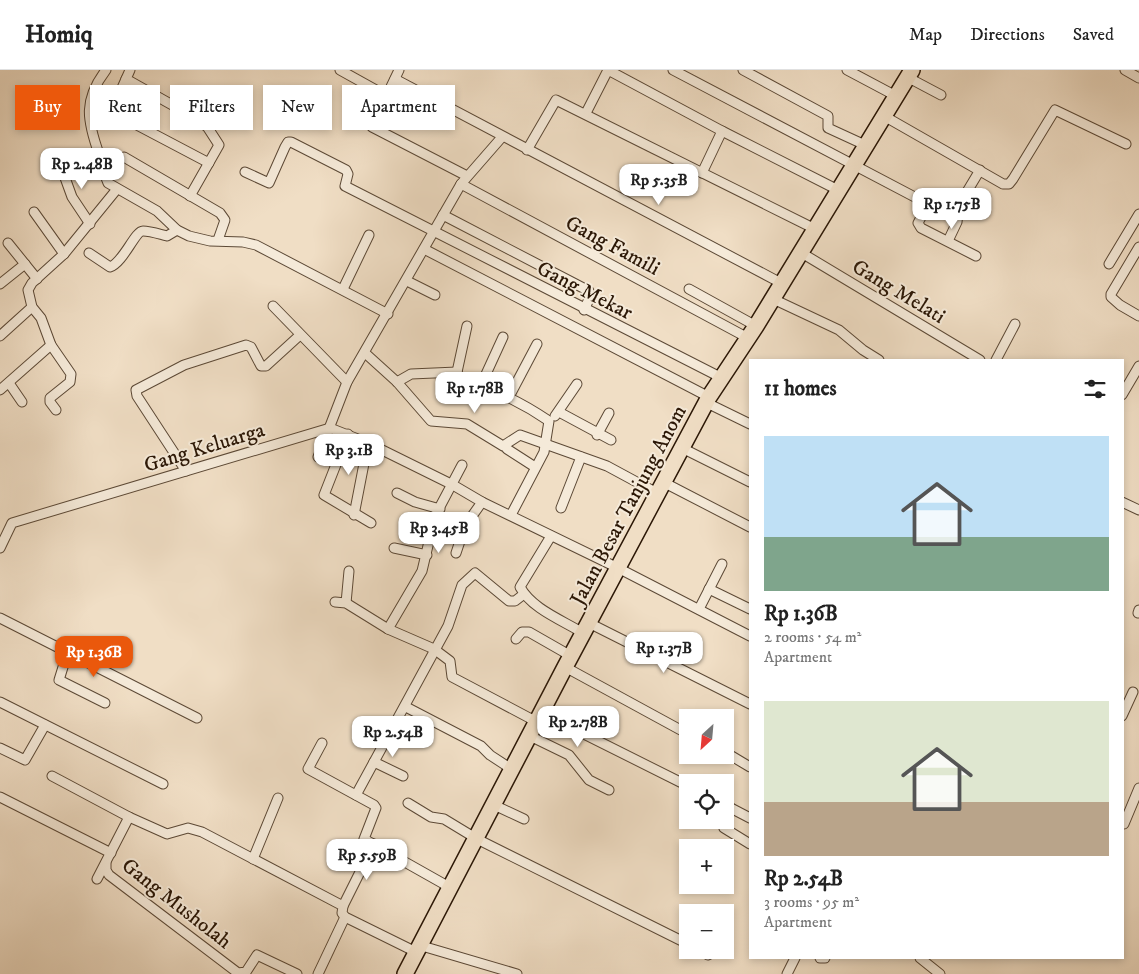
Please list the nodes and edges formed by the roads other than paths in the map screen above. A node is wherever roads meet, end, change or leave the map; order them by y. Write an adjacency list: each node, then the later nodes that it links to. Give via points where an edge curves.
1 (106, 70): 30 (street, via 90,100 90,126 108,183)
2 (340, 70): 9 (street, via 385,94)
3 (608, 70): 14 (street); 17 (street)
4 (673, 70): 24 (street)
5 (743, 70): 20 (street, via 828,116 828,128)
6 (847, 70): 13 (street)
7 (1125, 70): 11 (street)
8 (128, 74): 23 (street, via 208,128 219,145); 23 (street, via 113,108 116,114)
9 (397, 74): 18 (street)
10 (909, 74): 12 (street); 13 (main road, Jalan Besar Tanjung Anom)
11 (1139, 78)
12 (941, 95)
13 (896, 96): 15 (main road, Jalan Besar Tanjung Anom)
14 (586, 113): 21 (street, via 556,100); 28 (street)
15 (884, 116): 20 (main road, Jalan Besar Tanjung Anom); 26 (street)
16 (377, 130): 29 (street, Gang Famili)
17 (722, 131): 28 (street); 31 (street)
18 (502, 137): 21 (street); 29 (street)
19 (1126, 144): 26 (street, via 1055,110 1009,184 1003,184)
20 (865, 145): 24 (main road, Jalan Besar Tanjung Anom)
21 (527, 150): 54 (street)
22 (124, 156): 32 (street)
23 (209, 163): 32 (street)
24 (854, 163): 31 (main road, Jalan Besar Tanjung Anom); 42 (street, via 928,204 918,223 921,228)
25 (60, 164): 36 (street, via 72,197)
26 (980, 170): 42 (street, via 959,205 957,222)
27 (245, 172): 39 (street, Gang Mekar, via 269,183 285,146 291,142 346,170 345,186)
28 (702, 172): 37 (street)
29 (464, 180): 35 (street); 67 (street, Gang Famili)
30 (117, 189): 36 (street); 38 (street, via 157,211)
31 (838, 190): 37 (main road, Jalan Besar Tanjung Anom)
32 (190, 196): 41 (street, via 224,217 224,227)
33 (34, 212): 48 (street)
34 (1139, 214): 51 (street)
35 (443, 216): 39 (street); 62 (street, via 589,291)
36 (90, 224): 48 (street)
37 (813, 228): 46 (main road, Jalan Besar Tanjung Anom)
38 (176, 230): 41 (street, via 198,239); 47 (street, via 166,236 139,232 128,250 110,268)
39 (433, 232): 45 (street); 62 (street, Gang Mekar)
40 (369, 234): 57 (street)
41 (218, 240): 57 (street, via 256,245)
42 (948, 241): 49 (street)
43 (8, 243): 50 (street)
44 (1139, 247): 64 (street, via 1111,294 1120,305)
45 (424, 249): 53 (street); 88 (street)
46 (800, 252): 54 (main road, Jalan Besar Tanjung Anom); 75 (street, Gang Melati)
47 (89, 253)
48 (64, 254): 52 (street)
49 (976, 256)
50 (25, 264): 52 (street); 55 (street)
51 (1108, 264)
52 (37, 279): 61 (street, via 28,290)
53 (407, 281): 58 (street); 63 (street)
54 (781, 283): 59 (main road, Jalan Besar Tanjung Anom)
55 (0, 284)
56 (689, 289): 67 (street)
57 (343, 290): 63 (street)
58 (434, 295)
59 (772, 298): 67 (main road, Jalan Besar Tanjung Anom); 74 (street, via 839,330)
60 (273, 306): 68 (street)
61 (32, 307): 69 (street); 72 (street)
62 (584, 310): 79 (street, Gang Mekar)
63 (388, 314): 73 (street)
64 (1139, 316)
65 (1015, 324): 76 (street)
66 (467, 326): 78 (street)
67 (752, 332): 79 (main road, Jalan Besar Tanjung Anom)
68 (300, 335): 80 (street); 107 (street, via 266,366 261,366 251,347 246,345 184,365 136,390)
69 (0, 336)
70 (503, 336): 84 (street)
71 (538, 344): 87 (street)
72 (52, 345): 82 (street); 90 (street, via 72,379 50,398)
73 (365, 353): 80 (street); 81 (street)
74 (877, 359)
75 (978, 359)
76 (997, 359)
77 (1139, 366): 86 (street)
78 (458, 372): 81 (street, via 411,374); 84 (street, via 457,378)
79 (722, 378): 88 (main road, Jalan Besar Tanjung Anom)
80 (347, 382): 95 (street)
81 (397, 382): 100 (street, via 431,421 472,426 503,446 520,435)
82 (10, 383): 85 (street); 89 (street)
83 (577, 384): 91 (street)
84 (481, 385): 87 (street)
85 (0, 390)
86 (1124, 392)
87 (509, 397): 93 (street)
88 (708, 400): 94 (street); 101 (main road, Jalan Besar Tanjung Anom)
89 (22, 402)
90 (56, 410)
91 (559, 412): 93 (street); 97 (street)
92 (609, 413): 97 (street)
93 (550, 421): 100 (street)
94 (749, 423)
95 (330, 428): 96 (street); 103 (street); 107 (street, Gang Keluarga)
96 (348, 434): 99 (street); 117 (street, via 324,495)
97 (597, 435): 98 (street)
98 (611, 440)
99 (368, 443): 109 (street); 117 (street)
100 (546, 446): 104 (street); 106 (street)
101 (682, 448): 108 (street); 110 (main road, Jalan Besar Tanjung Anom)
102 (507, 449): 106 (street)
103 (318, 457)
104 (581, 457): 110 (street); 114 (street)
105 (462, 465): 109 (street)
106 (535, 467): 118 (street)
107 (186, 471): 122 (street, Gang Keluarga, via 12,523)
108 (749, 482)
109 (453, 486): 112 (street); 115 (street)
110 (660, 488): 120 (street); 127 (main road, Jalan Besar Tanjung Anom)
111 (397, 493): 115 (street)
112 (482, 502): 118 (street); 124 (street, via 465,526)
113 (1124, 503): 116 (street)
114 (561, 508)
115 (440, 509): 125 (street, via 430,529)
116 (1139, 510)
117 (354, 515): 119 (street)
118 (511, 515): 121 (street)
119 (371, 523)
120 (749, 527)
121 (551, 536): 127 (street); 130 (street, via 520,583)
122 (0, 548)
123 (394, 548): 125 (street)
124 (456, 553)
125 (427, 555): 137 (street, via 422,571)
126 (722, 564): 129 (street)
127 (618, 568): 134 (street); 136 (main road, Jalan Besar Tanjung Anom)
128 (349, 572): 132 (street)
129 (709, 588): 133 (street); 134 (street)
130 (524, 594): 136 (street, via 537,605); 140 (street, via 512,602 484,578 472,575 462,585 448,626)
131 (335, 602): 132 (street)
132 (346, 603): 137 (street)
133 (749, 608)
134 (698, 609): 138 (street)
135 (0, 618): 141 (street)
136 (586, 628): 142 (main road, Jalan Besar Tanjung Anom); 146 (street)
137 (388, 629): 140 (street)
138 (749, 635)
139 (516, 639): 142 (street, via 522,632 529,632)
140 (434, 649): 147 (street); 150 (street, via 450,661 452,677)
141 (68, 651): 145 (street, via 59,680); 149 (street)
142 (568, 661): 150 (main road, Jalan Besar Tanjung Anom); 153 (street)
143 (1133, 692): 148 (street)
144 (0, 702): 151 (street)
145 (105, 703)
146 (749, 704)
147 (406, 707): 155 (street); 161 (street, via 481,746)
148 (1124, 712)
149 (197, 718)
150 (540, 718): 154 (main road, Jalan Besar Tanjung Anom); 164 (street)
151 (45, 725): 157 (street, via 25,760); 165 (street)
152 (359, 725): 155 (street)
153 (679, 729)
154 (530, 736): 161 (main road, Jalan Besar Tanjung Anom); 167 (street, via 569,755 589,780)
155 (387, 738): 159 (street)
156 (322, 743): 168 (street, via 308,769)
157 (0, 748)
158 (734, 757): 160 (street)
159 (374, 762): 163 (street); 168 (street)
160 (749, 766)
161 (512, 770): 172 (main road, Jalan Besar Tanjung Anom)
162 (52, 776): 174 (street)
163 (403, 776)
164 (679, 782)
165 (164, 784)
166 (1139, 788): 177 (street)
167 (609, 790)
168 (356, 795): 181 (street, via 376,808 363,837)
169 (0, 797): 182 (street)
170 (278, 798): 183 (street)
171 (408, 803): 179 (street)
172 (494, 805): 176 (street); 179 (main road, Jalan Besar Tanjung Anom)
173 (734, 809): 175 (street)
174 (130, 817): 182 (street, Gang Musholah); 183 (street, via 167,834 193,828)
175 (749, 817)
176 (524, 819)
177 (1124, 824)
178 (726, 829): 180 (street)
179 (477, 839): 186 (main road, Jalan Besar Tanjung Anom); 189 (street)
180 (749, 843)
181 (374, 844): 186 (street); 187 (street)
182 (111, 853): 184 (street, Gang Musholah)
183 (254, 859): 187 (street)
184 (106, 864): 185 (street); 193 (street, Gang Musholah, via 109,875 238,973 246,972 257,955)
185 (97, 879)
186 (451, 888): 190 (main road, Jalan Besar Tanjung Anom)
187 (343, 906): 188 (street)
188 (345, 917): 190 (street); 194 (street)
189 (679, 940)
190 (420, 950): 195 (main road, Jalan Besar Tanjung Anom); 196 (street)
191 (795, 959): 197 (street)
192 (921, 959): 198 (street)
193 (297, 974)
194 (318, 974)
195 (406, 974)
196 (517, 974)
197 (787, 974)
198 (940, 974)

